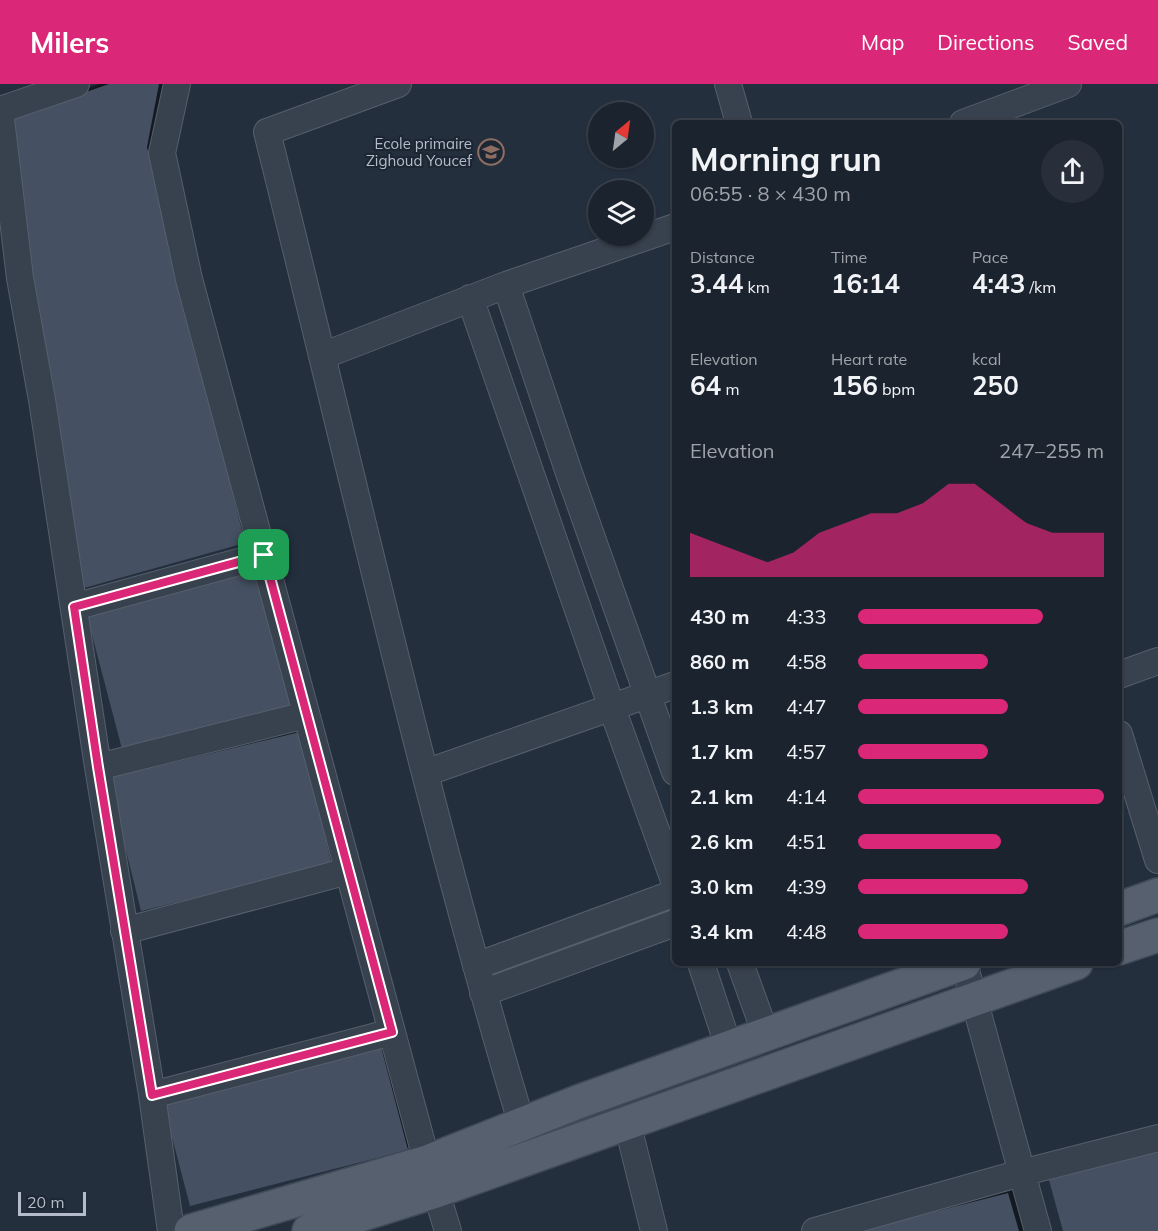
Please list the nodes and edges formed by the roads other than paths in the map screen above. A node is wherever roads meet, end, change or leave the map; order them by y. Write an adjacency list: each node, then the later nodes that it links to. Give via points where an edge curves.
1 (76, 84): 6 (street)
2 (177, 84): 13 (street, via 162,153 189,279)
3 (398, 84): 12 (street, via 267,132)
4 (728, 84): 7 (street)
5 (1068, 84): 8 (street)
6 (0, 111): 14 (street, via 20,278)
7 (738, 120)
8 (971, 120)
9 (672, 228): 10 (street)
10 (506, 285): 11 (street); 18 (street)
11 (470, 298): 12 (street); 19 (street)
12 (322, 356): 24 (street)
13 (264, 555): 14 (street); 20 (street)
14 (74, 607): 23 (street)
15 (1158, 661): 16 (street)
16 (1122, 674)
17 (672, 686): 18 (street)
18 (648, 694): 19 (street); 22 (street)
19 (612, 708): 24 (street); 27 (street)
20 (306, 715): 23 (street); 26 (street)
21 (1122, 744): 25 (street)
22 (672, 763)
23 (98, 767): 32 (street)
24 (425, 773): 35 (street)
25 (1158, 860)
26 (348, 871): 32 (street); 43 (street)
27 (672, 875)
28 (672, 894): 35 (street)
29 (1158, 895): 30 (main road)
30 (1122, 908)
31 (672, 924): 41 (street)
32 (124, 931): 46 (street)
33 (1158, 935): 34 (main road)
34 (1122, 947)
35 (476, 966): 41 (street)
36 (702, 966): 45 (street)
37 (742, 966): 44 (street)
38 (956, 966): 44 (main road)
39 (965, 966): 42 (street)
40 (1067, 966): 42 (main road)
41 (483, 993): 48 (street)
42 (972, 998): 47 (main road); 50 (street)
43 (392, 1032): 46 (street); 51 (street)
44 (766, 1035): 45 (main road)
45 (729, 1048): 48 (main road)
46 (152, 1095): 52 (street)
47 (627, 1122): 51 (main road); 56 (street)
48 (522, 1125): 51 (main road)
49 (1158, 1138): 50 (street)
50 (1021, 1173): 57 (street); 58 (street)
51 (431, 1176): 53 (main road); 54 (main road); 55 (street)
52 (171, 1231)
53 (191, 1231)
54 (309, 1231)
55 (448, 1231)
56 (654, 1231)
57 (815, 1231)
58 (1038, 1231)

